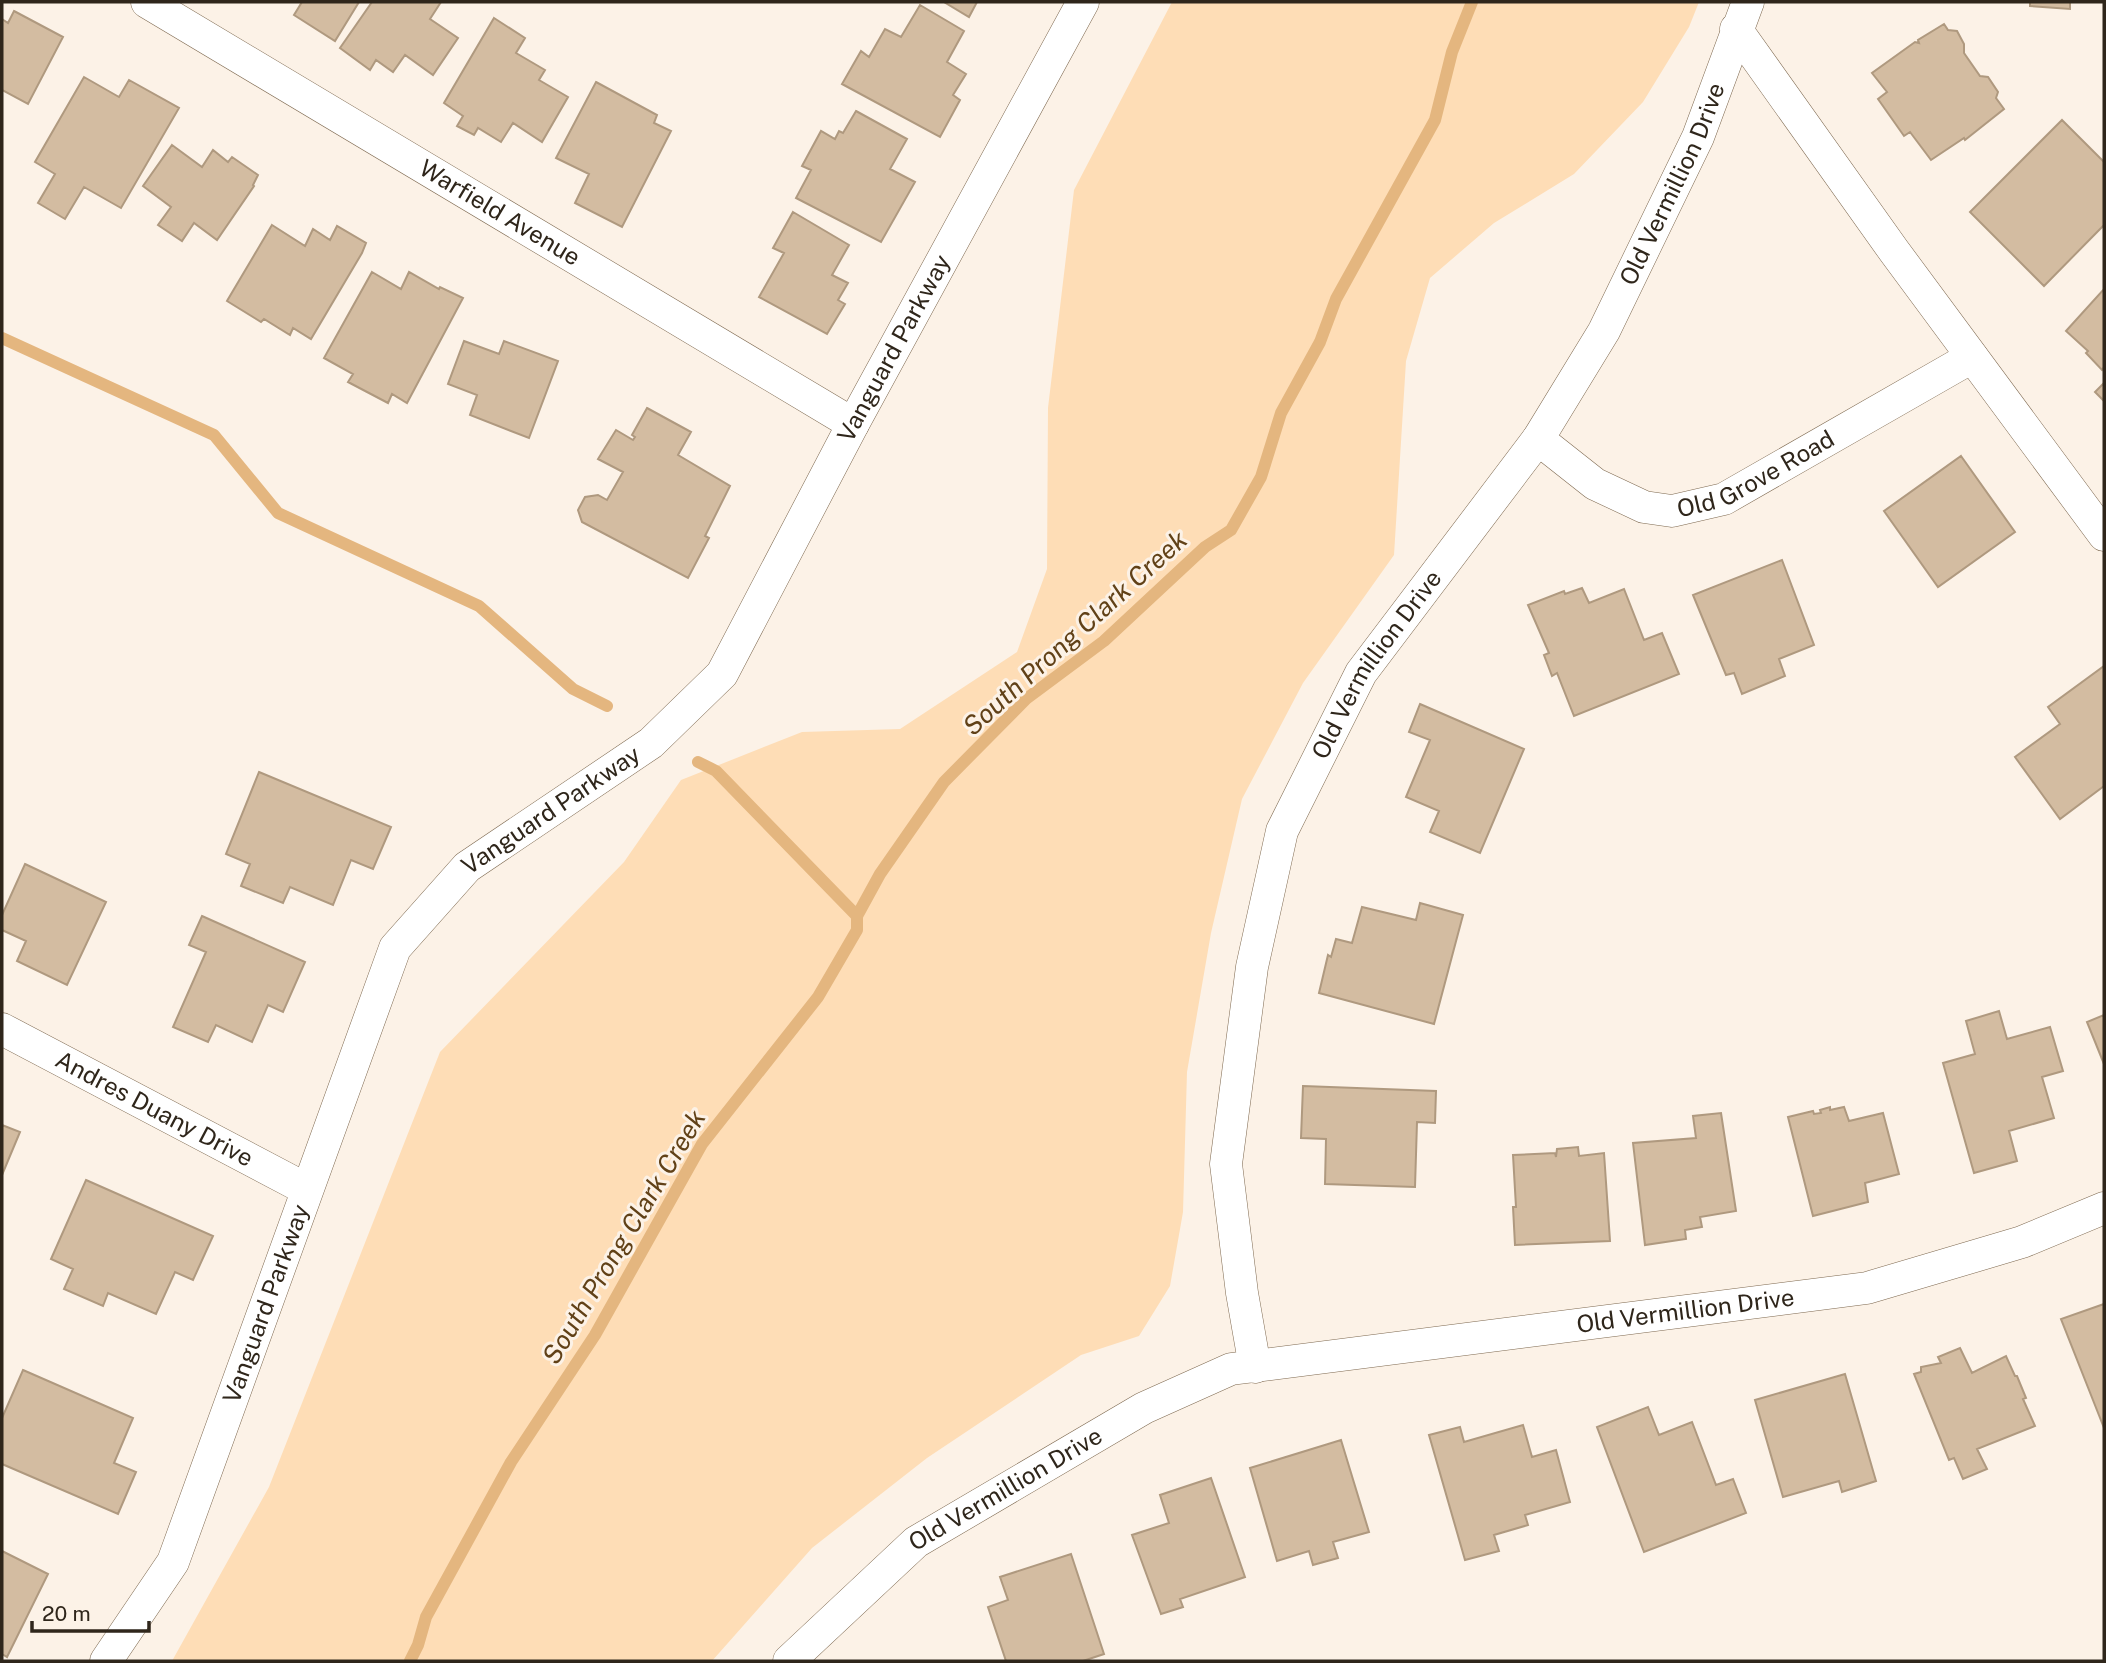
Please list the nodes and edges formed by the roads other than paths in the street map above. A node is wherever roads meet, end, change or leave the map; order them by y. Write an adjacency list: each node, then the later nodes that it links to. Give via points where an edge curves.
1 (147, 2): 5 (street, Warfield Avenue)
2 (1083, 2): 5 (street, Vanguard Parkway)
3 (1742, 16): 4 (street, Old Vermillion Drive, via 1894,251); 6 (street, Old Vermillion Drive, via 1698,137 1604,331)
4 (1972, 358): 6 (street, Old Grove Road, via 1724,499 1672,511 1644,507 1595,484); 7 (street, Old Vermillion Drive)
5 (853, 425): 9 (street, Vanguard Parkway, via 722,674 651,743 467,867 395,948)
6 (1538, 439): 11 (street, Old Vermillion Drive, via 1361,673 1282,831 1252,967 1226,1164)
7 (2104, 535)
8 (2, 1029): 9 (street, Andres Duany Drive)
9 (306, 1189): 12 (street, Vanguard Parkway, via 173,1562)
10 (2104, 1208): 11 (street, Old Vermillion Drive, via 2022,1242 1867,1288)
11 (1255, 1367): 13 (street, Old Vermillion Drive, via 1231,1370 1144,1408 916,1542)
12 (106, 1661)
13 (789, 1661)

